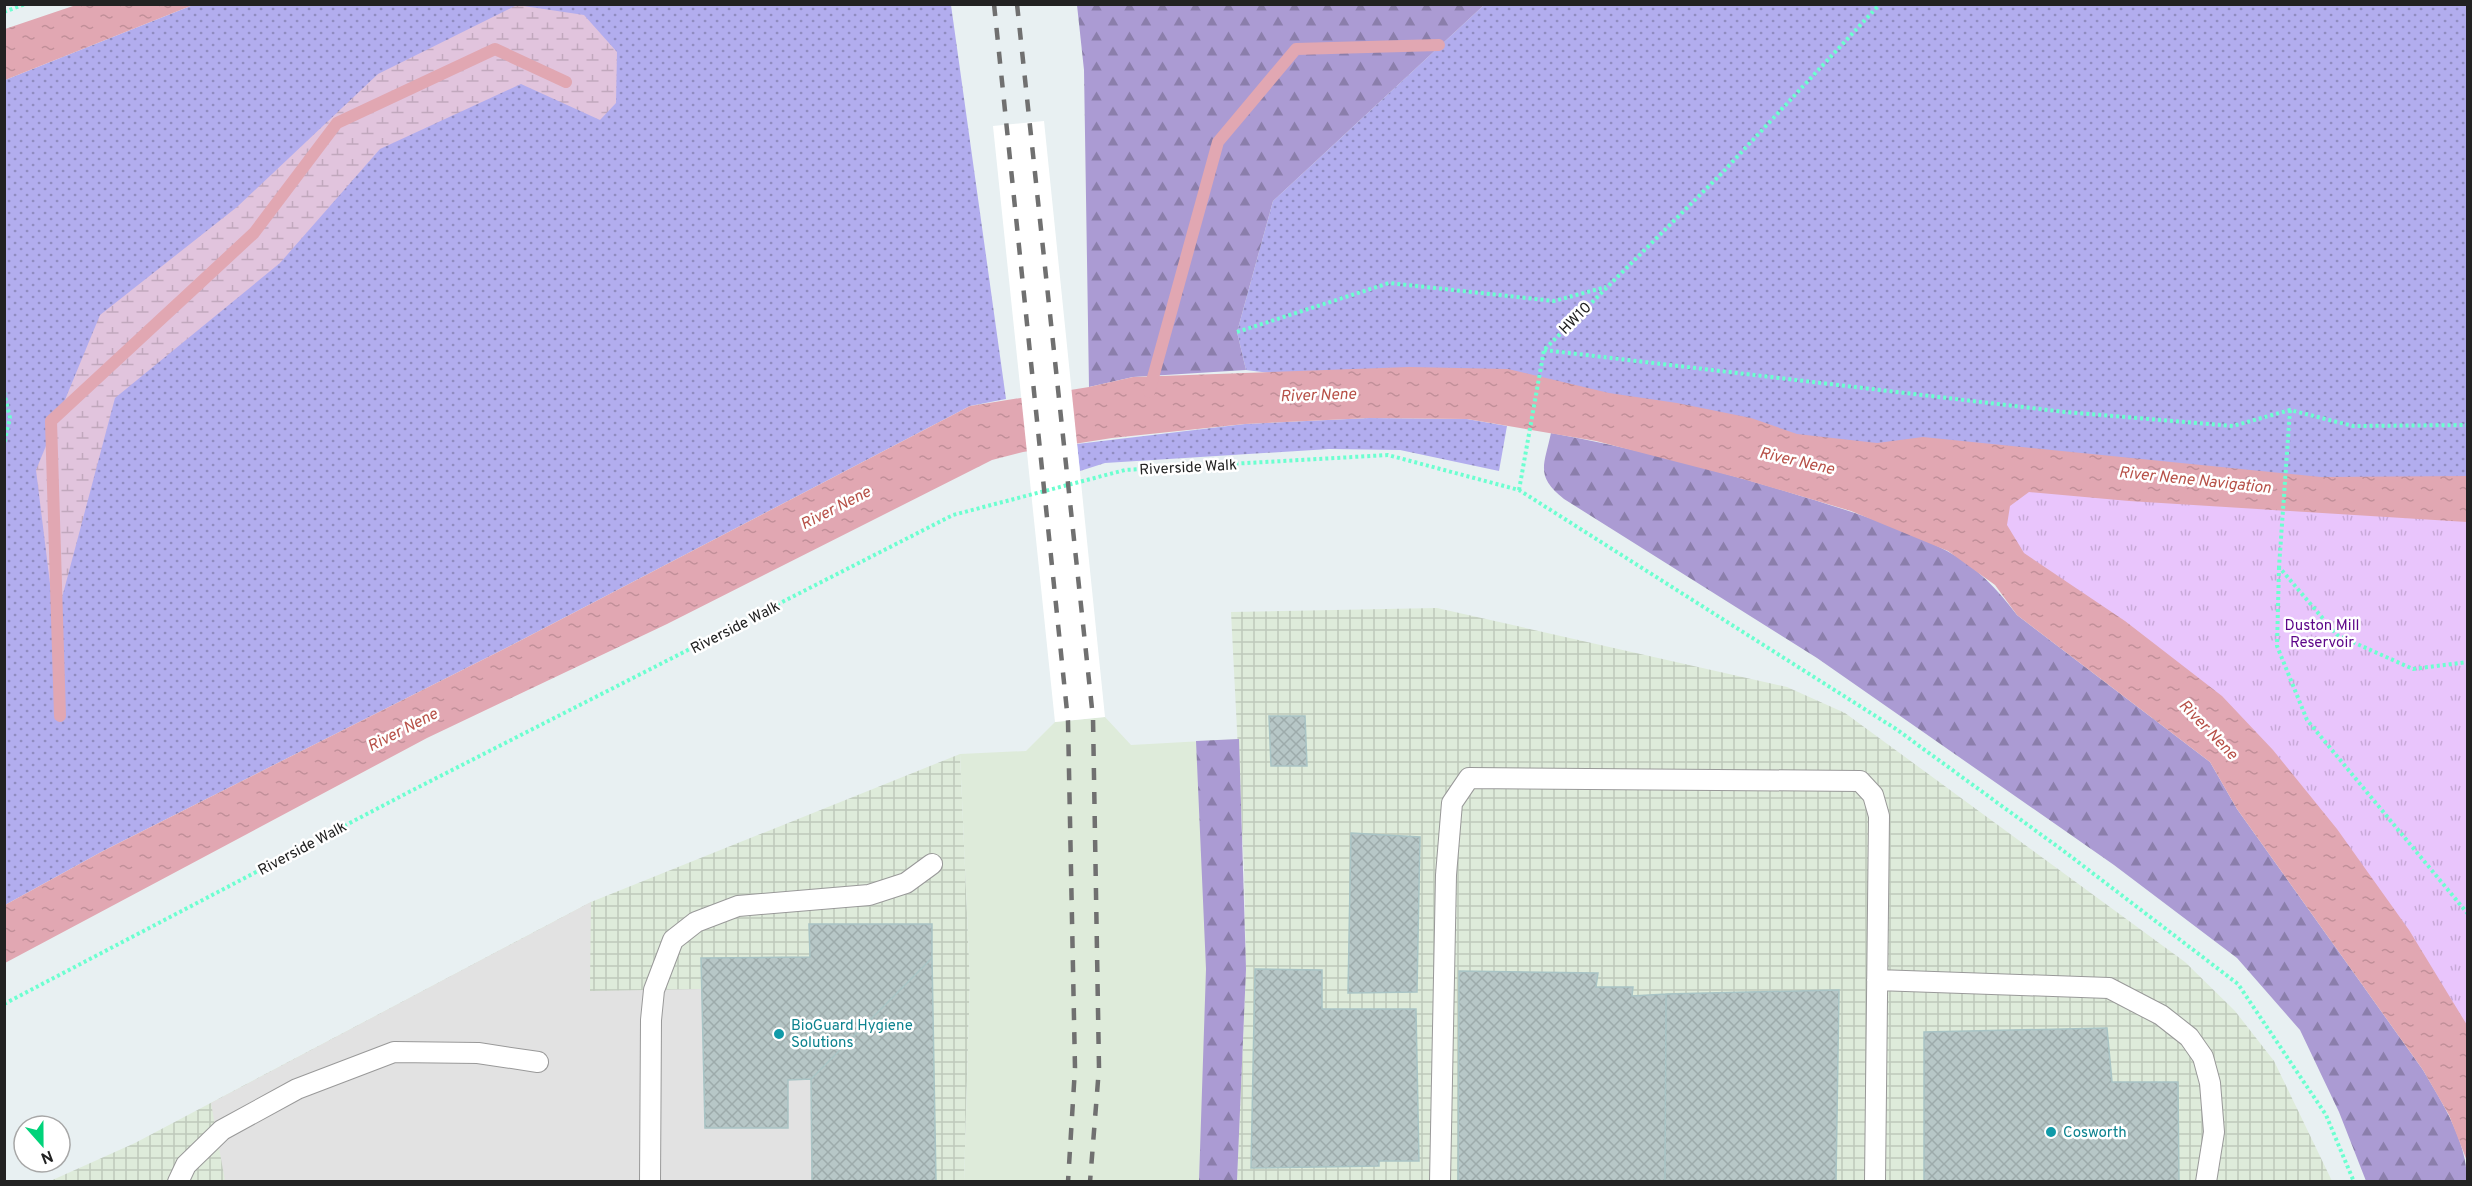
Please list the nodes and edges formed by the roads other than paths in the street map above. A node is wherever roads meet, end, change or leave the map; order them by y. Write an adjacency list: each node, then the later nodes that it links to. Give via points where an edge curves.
1 (932, 864): 5 (lane, via 906,883 869,895 738,906 696,922 673,940 654,990 651,1020)
2 (1877, 980): 6 (lane, via 1879,816 1873,795 1860,781 1469,778 1452,803 1446,875); 7 (lane); 8 (lane, via 2109,988 2161,1015 2189,1037 2204,1057 2214,1132)
3 (538, 1062): 4 (lane, via 478,1053 394,1052 297,1089 222,1130 186,1165)
4 (178, 1182)
5 (650, 1182)
6 (1440, 1182)
7 (1875, 1182)
8 (2206, 1182)

